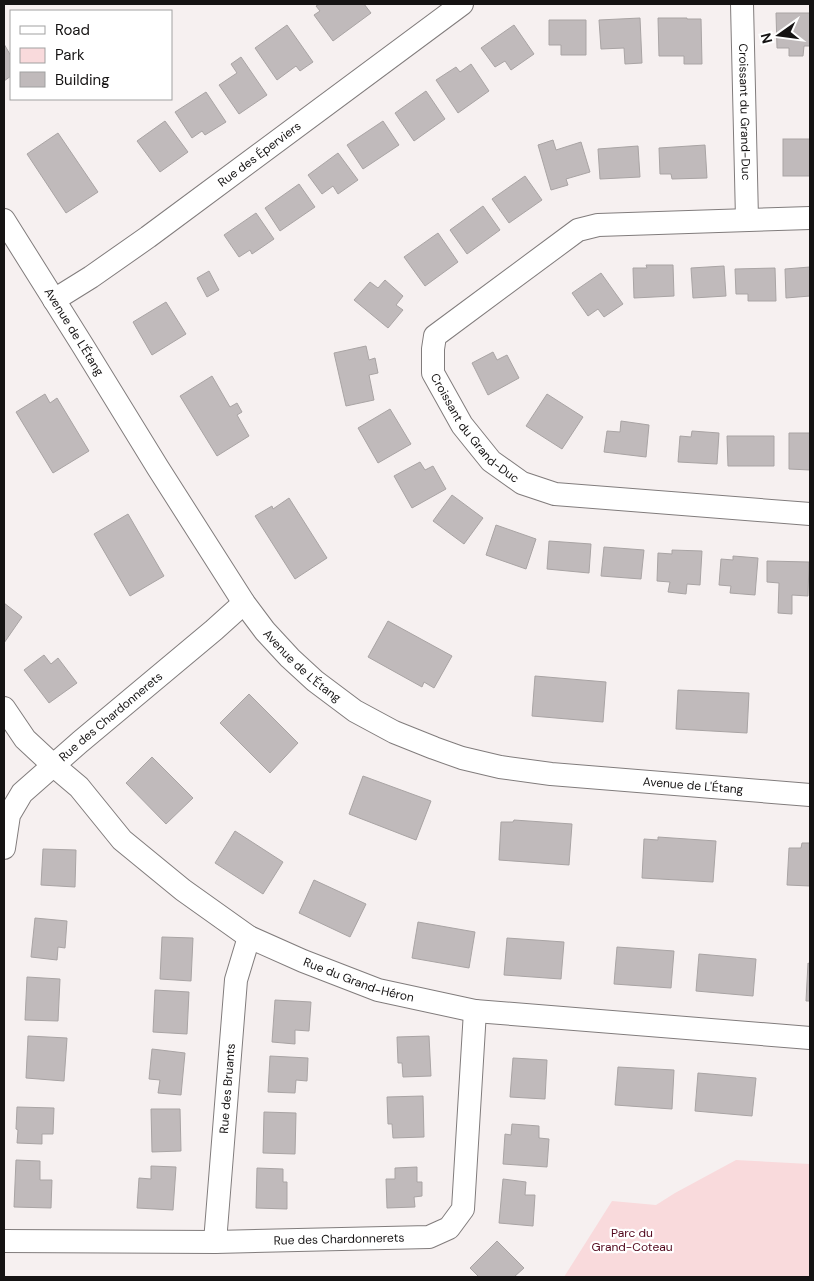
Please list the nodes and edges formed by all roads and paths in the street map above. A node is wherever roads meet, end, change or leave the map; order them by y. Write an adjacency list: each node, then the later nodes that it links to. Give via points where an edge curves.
1 (462, 4): 6 (street, Rue des Éperviers, via 148,237)
2 (742, 4): 4 (street, Croissant du Grand-Duc)
3 (810, 218): 4 (street, Croissant du Grand-Duc)
4 (748, 219): 7 (street, Croissant du Grand-Duc, via 598,225 578,230 435,336 433,373 462,425 491,460 522,483 555,494)
5 (4, 220): 6 (street, Avenue de L'Étang)
6 (54, 300): 8 (street, Avenue de L'Étang)
7 (810, 514)
8 (244, 603): 10 (street, Rue des Chardonnerets); 11 (street, Avenue de L'Étang, via 290,658 355,711 394,732 462,758 551,774)
9 (4, 708): 10 (street, Rue du Grand-Héron, via 25,739)
10 (53, 765): 12 (street, Rue des Chardonnerets, via 22,793 9,815); 13 (street, Rue du Grand-Héron, via 79,787 122,840)
11 (810, 795)
12 (4, 848)
13 (248, 937): 14 (street, Rue du Grand-Héron, via 378,990); 17 (street, Rue des Bruants, via 236,980)
14 (475, 1010): 15 (street, Rue du Grand-Héron); 17 (street, Rue des Chardonnerets, via 463,1209 449,1228 429,1237)
15 (810, 1038)
16 (4, 1241): 17 (street, Rue des Chardonnerets)
17 (215, 1242)

